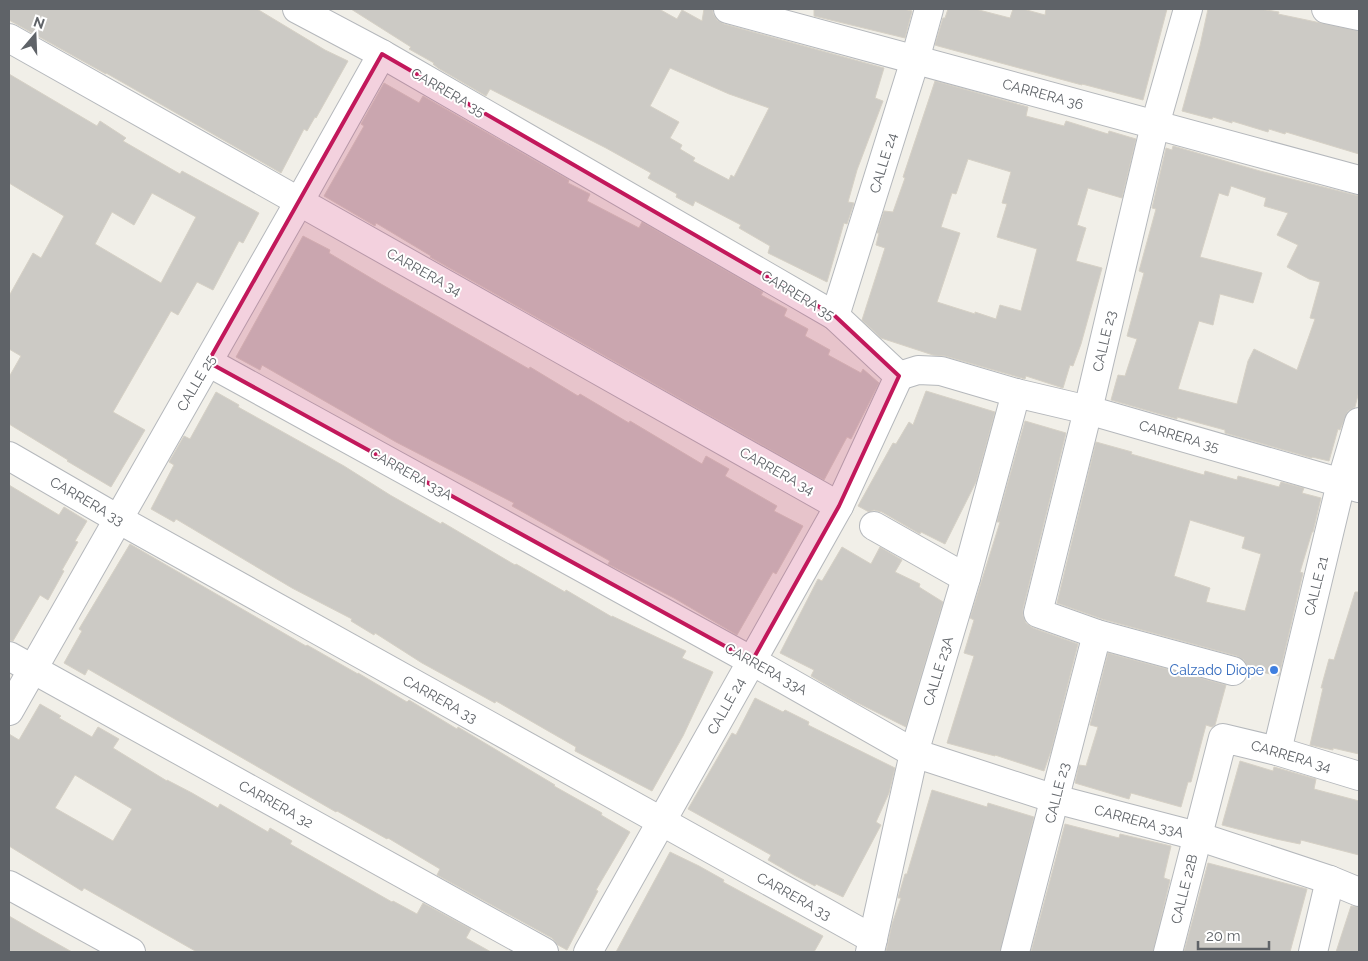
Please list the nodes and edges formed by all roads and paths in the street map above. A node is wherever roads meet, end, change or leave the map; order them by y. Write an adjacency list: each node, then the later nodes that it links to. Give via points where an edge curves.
1 (298, 9): 8 (street, CARRERA 35)
2 (728, 9): 9 (street, CARRERA 36)
3 (929, 9): 9 (street, CALLE 24)
4 (1188, 9): 10 (street, CALLE 23)
5 (1326, 9): 6 (street)
6 (1359, 16)
7 (9, 38): 12 (street, CARRERA 34)
8 (382, 54): 12 (street, CALLE 25); 13 (street, CARRERA 35)
9 (915, 60): 10 (street, CARRERA 36); 13 (street, CALLE 24)
10 (1155, 125): 11 (street, CARRERA 36); 17 (street, CALLE 23)
11 (1359, 180)
12 (299, 202): 14 (street, CALLE 25); 21 (street, CARRERA 34)
13 (835, 316): 15 (street, CARRERA 35)
14 (208, 362): 22 (street, CALLE 25); 27 (street, CARRERA 33A)
15 (900, 376): 16 (street, CARRERA 35, via 918,370 941,371); 21 (street, CALLE 24)
16 (1016, 393): 17 (street, CARRERA 35); 24 (street, CALLE 23A)
17 (1088, 410): 20 (street, CARRERA 35); 25 (street, CALLE 23, via 1038,613)
18 (1359, 422): 20 (street, CALLE 21)
19 (9, 456): 22 (street, CARRERA 33)
20 (1350, 485): 32 (street, CALLE 21)
21 (839, 506): 27 (street, CALLE 24)
22 (118, 519): 28 (street, CALLE 25); 36 (street, CARRERA 33)
23 (874, 526): 24 (street)
24 (966, 578): 33 (street, CALLE 23A)
25 (1097, 634): 29 (street, CALLE 23); 35 (street, CALLE 23)
26 (9, 656): 28 (street, CARRERA 32)
27 (752, 660): 33 (street, CARRERA 33A); 36 (street, CALLE 24)
28 (32, 669): 30 (street, CALLE 25); 43 (street, CARRERA 32)
29 (1233, 671)
30 (9, 711)
31 (1223, 738): 32 (street, CARRERA 34); 37 (street, CALLE 22B)
32 (1277, 751): 34 (street, CARRERA 34)
33 (914, 753): 35 (street, CARRERA 33A); 41 (street, CALLE 23A)
34 (1359, 776)
35 (1055, 799): 37 (street, CARRERA 33A); 45 (street, CALLE 23)
36 (661, 822): 41 (street, CARRERA 33); 44 (street, CALLE 24)
37 (1197, 836): 38 (street, CARRERA 33A); 46 (street, CALLE 22B)
38 (1330, 880): 40 (street, CARRERA 33A); 47 (street)
39 (9, 885): 42 (street)
40 (1359, 892)
41 (872, 946)
42 (131, 952)
43 (544, 952)
44 (588, 952)
45 (1015, 952)
46 (1168, 952)
47 (1313, 952)

